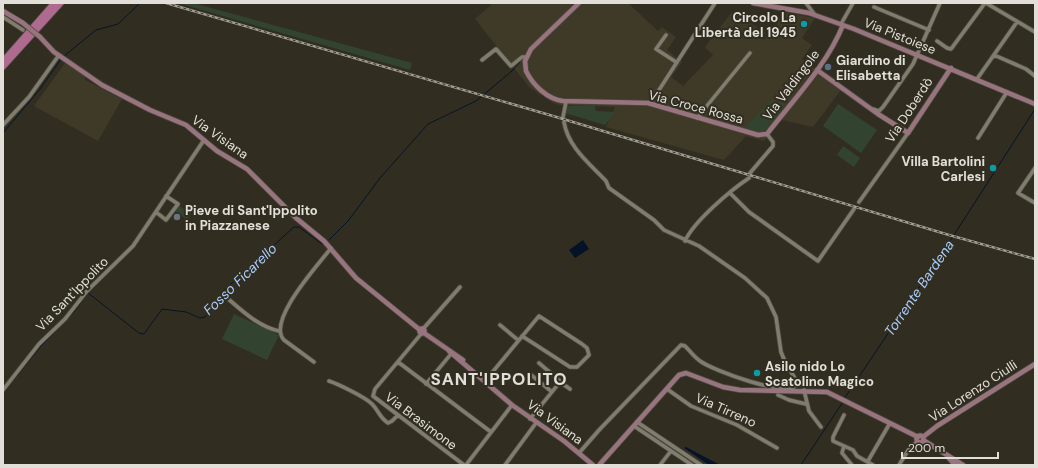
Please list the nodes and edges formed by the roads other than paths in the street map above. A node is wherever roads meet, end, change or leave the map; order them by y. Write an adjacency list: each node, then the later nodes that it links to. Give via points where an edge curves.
1 (54, 3): 27 (main road)
2 (61, 3): 29 (main road)
3 (579, 3): 25 (street, via 531,49)
4 (715, 3): 28 (street)
5 (753, 3): 12 (street, Via Pistoiese)
6 (806, 3): 12 (street)
7 (853, 3): 15 (street)
8 (940, 3): 17 (street)
9 (986, 3): 14 (street); 20 (street, via 951,49)
10 (874, 7): 17 (street)
11 (3, 11): 24 (street, Via Visiana, bridge, via 23,23)
12 (815, 15): 15 (street, Via Pistoiese)
13 (3, 17): 16 (street)
14 (1017, 22): 18 (street); 23 (street)
15 (842, 25): 22 (street, Via Pistoiese); 31 (street, Via Valdingole, via 837,40)
16 (23, 30)
17 (929, 30): 22 (street)
18 (1035, 32)
19 (666, 35): 28 (street, via 656,49)
20 (937, 41)
21 (750, 52): 41 (street)
22 (918, 54): 30 (street, Via Pistoiese); 39 (street)
23 (994, 55): 32 (street, via 1026,69); 33 (street)
24 (61, 57): 44 (street); 48 (street, Via Visiana, via 119,95 186,125)
25 (527, 57): 26 (street, via 522,57 511,66 496,49); 35 (street, Via Croce Rossa, via 526,71 533,82 549,97)
26 (482, 60)
27 (3, 61)
28 (676, 62): 37 (street)
29 (3, 67)
30 (951, 68): 33 (street, Via Pistoiese); 45 (street, Via Doberdò)
31 (816, 70): 38 (street); 46 (street, Via Valdingole)
32 (1035, 76)
33 (977, 79): 34 (street, Via Pistoiese)
34 (1007, 92): 36 (street, Via Pistoiese); 47 (street)
35 (566, 102): 37 (street, Via Croce Rossa); 40 (street)
36 (1035, 103)
37 (650, 104): 41 (street, Via Croce Rossa)
38 (866, 106): 39 (street, via 877,111); 42 (street)
39 (883, 107): 42 (street, via 882,113)
40 (563, 117)
41 (697, 118): 46 (street, Via Croce Rossa, via 758,135)
42 (886, 119): 45 (street)
43 (564, 122): 58 (street, via 564,129 570,141 606,181 609,188 664,230)
44 (3, 125)
45 (908, 133): 54 (street, Via Doberdò)
46 (767, 134): 50 (street, Via Valdingole, via 773,142 772,146)
47 (978, 138)
48 (204, 140): 53 (street); 59 (street, Via Visiana, via 247,169 296,218)
49 (1035, 168): 55 (street, via 1018,193)
50 (750, 173)
51 (749, 178): 52 (street)
52 (730, 193): 56 (street, via 749,212 818,261); 58 (street, via 699,222)
53 (166, 196): 57 (street, Via Sant'Ippolito); 57 (street, via 178,204 166,220)
54 (859, 202)
55 (1035, 203)
56 (854, 209)
57 (156, 212): 79 (street, Via Sant'Ippolito, via 133,246 87,291 65,319 39,344)
58 (685, 241): 97 (street, via 699,246 745,278 767,298 776,316 781,352 798,385 766,386 732,376 698,361 685,346 681,345)
59 (331, 248): 63 (street, via 293,295); 64 (street, Via Visiana, via 356,278)
60 (460, 287): 64 (street, Via Brasimone)
61 (226, 297): 63 (street, via 245,314)
62 (500, 325): 66 (street)
63 (279, 331): 68 (street, via 284,340)
64 (422, 331): 67 (street, Via Visiana); 69 (street, Via Brasimone)
65 (522, 336): 65 (street, via 540,316 587,348 588,355 577,367 570,367); 66 (street)
66 (518, 340): 74 (street)
67 (450, 353): 74 (street, Via Visiana); 76 (street)
68 (314, 362)
69 (398, 362): 76 (street); 85 (street, Via Brasimone, via 373,394 375,399)
70 (539, 363): 75 (street)
71 (1035, 364): 93 (street, Via Lorenzo Ciulli, via 943,422)
72 (530, 374): 81 (street)
73 (329, 380): 85 (street, via 370,402 378,416 388,423)
74 (485, 381): 84 (street, Via Visiana)
75 (561, 382): 77 (street); 81 (street)
76 (426, 384): 92 (street)
77 (570, 389)
78 (667, 389): 80 (street, via 680,374 688,372 736,389); 90 (street); 95 (street, Via Tirreno, via 691,406 737,425)
79 (3, 390)
80 (804, 390): 83 (street); 89 (street, via 834,394)
81 (552, 392): 87 (street)
82 (778, 395): 83 (street)
83 (806, 404): 91 (street)
84 (512, 405): 87 (street, Via Visiana); 92 (street)
85 (398, 415): 101 (street, Via Brasimone)
86 (844, 415): 94 (street, via 833,438 834,442)
87 (530, 419): 88 (street, Via Visiana)
88 (536, 423): 97 (street, Via Visiana, via 561,438); 102 (street)
89 (890, 423): 93 (street); 99 (street)
90 (635, 424): 96 (street); 104 (street); 107 (street)
91 (822, 428)
92 (491, 432): 101 (street)
93 (921, 439): 98 (street); 100 (street, Via Lorenzo Ciulli, via 911,447)
94 (844, 446): 99 (street); 108 (street, via 842,452)
95 (777, 448)
96 (671, 451): 105 (street); 106 (street)
97 (579, 453): 103 (street, Via Visiana)
98 (944, 453): 111 (street); 112 (street)
99 (868, 461): 109 (street)
100 (899, 464): 110 (street)
101 (465, 465)
102 (505, 465)
103 (593, 465): 104 (street)
104 (601, 465)
105 (660, 465)
106 (692, 465)
107 (701, 465)
108 (852, 465)
109 (872, 465)
110 (904, 465)
111 (955, 465)
112 (963, 465)

